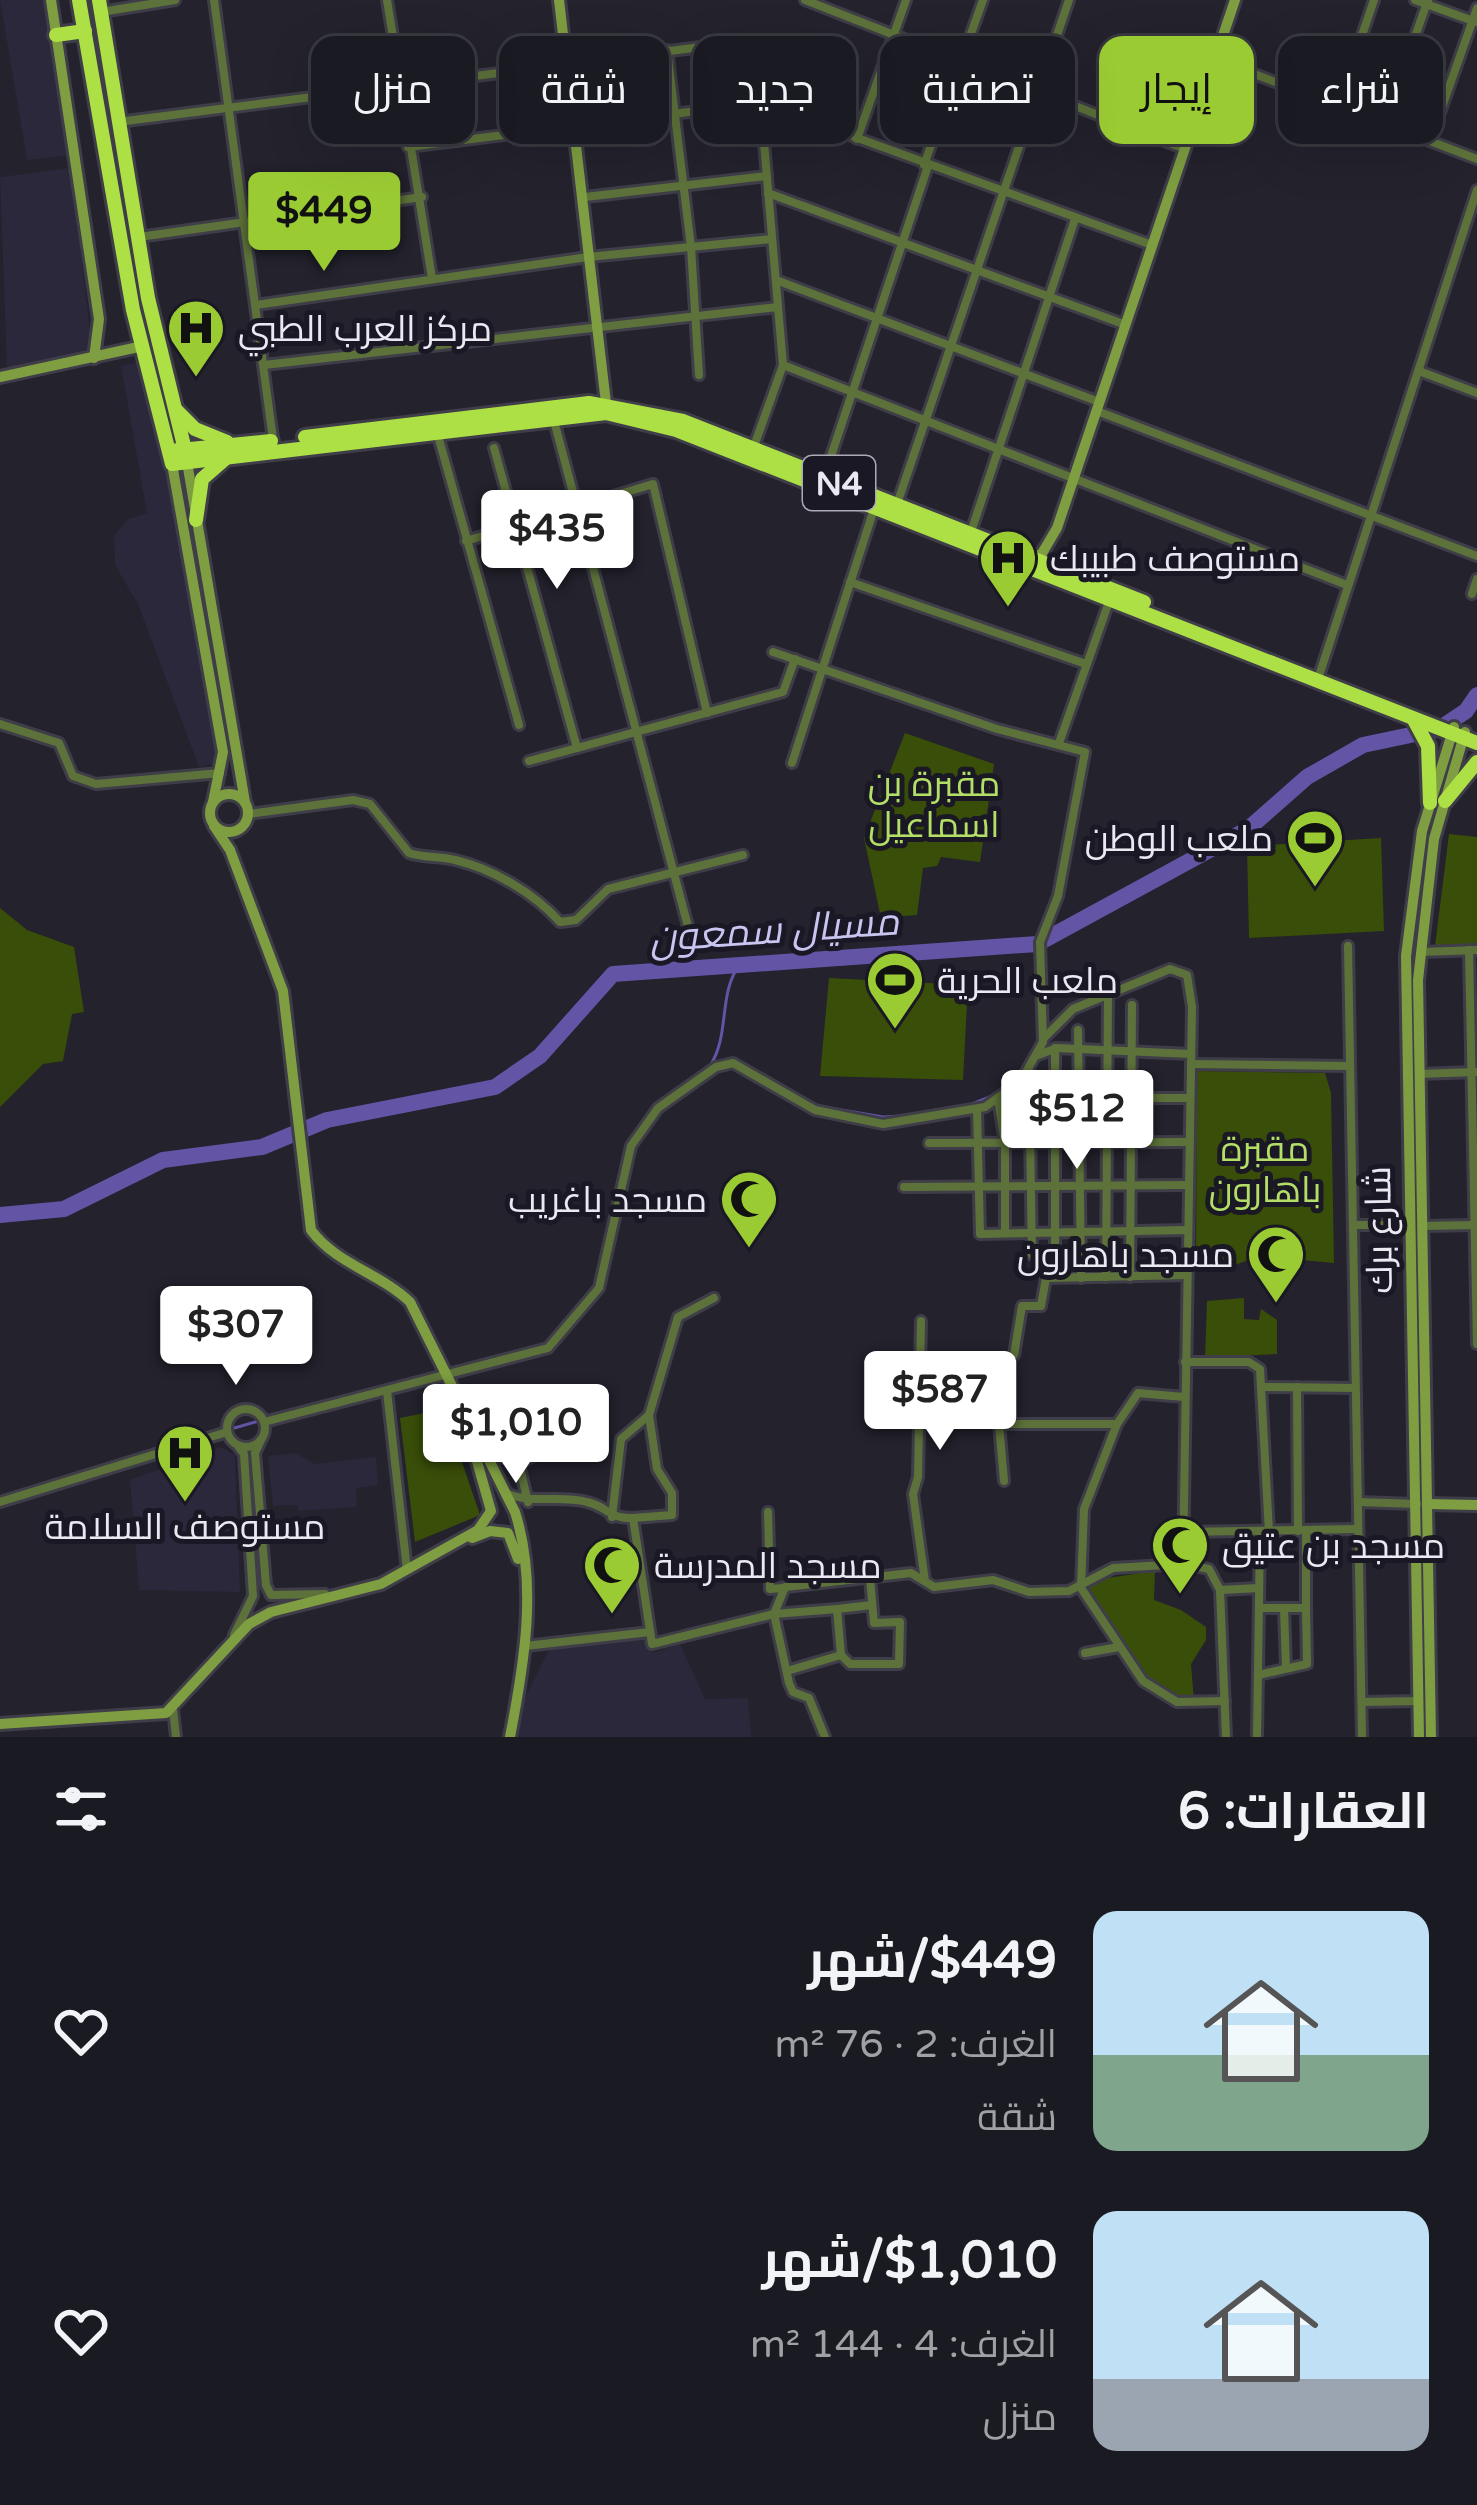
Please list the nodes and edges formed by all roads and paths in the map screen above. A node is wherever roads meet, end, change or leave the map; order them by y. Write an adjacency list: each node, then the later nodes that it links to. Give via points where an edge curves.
1 (51, 0): 19 (main road)
2 (80, 0): 18 (highway)
3 (175, 0): 15 (street)
4 (214, 0): 30 (street)
5 (387, 0): 21 (street)
6 (559, 0): 22 (main road)
7 (805, 0): 20 (street)
8 (906, 0): 20 (street)
9 (983, 0): 23 (street)
10 (1069, 0): 24 (street)
11 (1235, 0): 25 (main road)
12 (1375, 0): 26 (street)
13 (1415, 0): 14 (street)
14 (1427, 2): 17 (street); 27 (street)
15 (100, 6): 36 (highway)
16 (1477, 8): 17 (street)
17 (1475, 22): 32 (street)
18 (85, 31): 19 (highway); 50 (highway)
19 (56, 35): 79 (main road, via 98,320)
20 (894, 35): 38 (street)
21 (393, 36)
22 (565, 36)
23 (970, 36)
24 (1056, 36)
25 (1223, 36)
26 (1362, 36)
27 (1415, 36)
28 (669, 71): 35 (street)
29 (311, 96): 30 (street)
30 (230, 107): 36 (street); 60 (street)
31 (1075, 107): 47 (street)
32 (1443, 107)
33 (693, 111): 35 (street)
34 (669, 113): 35 (street)
35 (673, 113): 53 (street)
36 (118, 122): 48 (highway)
37 (499, 135): 46 (street)
38 (857, 139): 51 (street)
39 (408, 144): 46 (street)
40 (579, 144): 58 (main road)
41 (764, 144): 52 (street)
42 (933, 144): 51 (street)
43 (1020, 144): 56 (street)
44 (1187, 144): 47 (main road)
45 (1438, 144): 49 (street)
46 (408, 147): 57 (street)
47 (1185, 149): 64 (main road)
48 (124, 159): 50 (highway); 61 (highway)
49 (1477, 159)
50 (104, 162): 77 (highway)
51 (926, 165): 56 (street); 63 (street)
52 (767, 176): 53 (street); 55 (street)
53 (680, 186): 58 (street); 65 (street)
54 (1477, 190): 82 (street)
55 (769, 193): 62 (street); 63 (street)
56 (1003, 194): 59 (street); 67 (street)
57 (422, 197): 60 (street); 68 (street)
58 (585, 197): 66 (main road)
59 (1075, 219): 64 (street); 70 (street)
60 (245, 222): 61 (street); 71 (street)
61 (136, 238): 89 (highway)
62 (772, 239): 65 (street); 69 (street)
63 (902, 242): 67 (street); 74 (street)
64 (1153, 245): 76 (main road)
65 (691, 247): 66 (street); 73 (street)
66 (588, 257): 68 (street); 75 (main road)
67 (977, 270): 70 (street); 78 (street)
68 (432, 278): 71 (street)
69 (776, 280): 72 (street); 74 (street)
70 (1049, 296): 76 (street); 83 (street)
71 (256, 305): 80 (street)
72 (778, 307): 73 (street); 81 (street)
73 (696, 315): 75 (street); 84 (street)
74 (877, 319): 78 (street); 86 (street)
75 (599, 325): 80 (street); 88 (main road)
76 (1126, 325): 90 (main road)
77 (143, 346): 79 (main road); 99 (highway)
78 (951, 347): 83 (street); 92 (street)
79 (94, 358): 85 (main road)
80 (264, 365): 94 (street)
81 (783, 365): 86 (street); 96 (street)
82 (1419, 371): 87 (street); 105 (street)
83 (1022, 374): 90 (street); 97 (street)
84 (699, 375)
85 (0, 377)
86 (852, 392): 92 (street); 101 (street)
87 (1477, 393)
88 (606, 403): 93 (highway, N4); 96 (highway, N4)
89 (173, 406): 98 (highway, via 195,429); 99 (highway)
90 (1098, 406): 100 (main road); 105 (street)
91 (553, 417): 93 (highway, N4); 101 (highway, N4, via 606,413); 103 (street)
92 (926, 421): 97 (street); 102 (street)
93 (434, 425): 94 (highway, N4); 98 (highway, N4); 110 (street)
94 (273, 441): 98 (highway, N4)
95 (494, 448): 107 (street)
96 (753, 449): 101 (highway, N4)
97 (997, 449): 100 (street); 109 (street)
98 (235, 450): 99 (highway, N4); 106 (highway, via 202,479)
99 (178, 457): 106 (main road); 135 (main road)
100 (1074, 479): 108 (main road); 116 (street)
101 (822, 482): 102 (highway, N4); 104 (highway, N4)
102 (897, 506): 109 (highway, N4)
103 (575, 508): 107 (street); 124 (street, via 653,484); 128 (street)
104 (874, 509): 115 (street); 118 (highway, N4)
105 (1370, 514): 112 (street); 116 (street)
106 (196, 520): 138 (main road)
107 (516, 526): 110 (street); 131 (street)
108 (1057, 527): 111 (main road, via 1041,555); 113 (main road, via 1060,562)
109 (971, 532): 111 (highway, N4)
110 (466, 541): 127 (street)
111 (1028, 555): 113 (highway, N4)
112 (1477, 556)
113 (1076, 575): 123 (highway, N4)
114 (1477, 579): 117 (street)
115 (850, 583): 121 (street); 122 (street)
116 (1347, 585): 123 (street)
117 (1472, 594)
118 (1110, 599): 121 (street); 123 (highway, N4)
119 (773, 652): 120 (street)
120 (795, 659): 122 (street); 124 (street, via 783,692)
121 (1086, 664): 130 (street)
122 (822, 669): 130 (street); 134 (street)
123 (1319, 678): 125 (highway, N4); 129 (highway, N4)
124 (707, 713): 128 (street)
125 (1414, 720): 129 (highway, N4); 137 (highway, via 1428,746)
126 (0, 724): 135 (street, via 58,743 73,776 97,784)
127 (520, 725)
128 (635, 732): 131 (street); 142 (street)
129 (1465, 735): 137 (main road, شارع برك)
130 (1059, 743): 150 (street, via 1080,748 1087,759 1040,942)
131 (577, 748): 132 (street)
132 (529, 761)
133 (1477, 762): 137 (highway)
134 (792, 763)
135 (221, 773): 136 (main road)
136 (213, 802): 138 (main road, via 229,794); 139 (main road)
137 (1437, 802): 146 (main road, شارع برك); 188 (main road, شارع برك, via 1406,956)
138 (246, 814): 139 (main road, via 232,832); 141 (main road); 142 (street, via 370,804 409,853 464,862 521,888 560,922 576,920 608,889)
139 (214, 826): 141 (main road)
140 (743, 855): 142 (street)
141 (236, 872): 207 (main road, via 284,991 311,1229 334,1254 410,1302)
142 (673, 873): 144 (street)
143 (1348, 946): 157 (street)
144 (694, 949)
145 (1473, 950): 146 (street); 159 (street)
146 (1419, 952): 160 (main road, شارع برك)
147 (1108, 993): 150 (street, via 1073,1010); 153 (street); 156 (street, via 1171,969 1187,975)
148 (1132, 1005): 154 (street)
149 (1078, 1030): 152 (street)
150 (1043, 1039): 155 (street)
151 (1055, 1048): 152 (street); 155 (street); 163 (street)
152 (1078, 1050): 153 (street); 164 (street)
153 (1106, 1053): 154 (street); 165 (street)
154 (1131, 1054): 156 (street); 166 (street)
155 (1035, 1056): 158 (street)
156 (1191, 1059): 157 (street); 167 (street)
157 (1350, 1066): 187 (street)
158 (1029, 1067): 161 (street); 162 (street)
159 (1474, 1072): 160 (street); 189 (street)
160 (1419, 1074): 188 (main road, شارع برك)
161 (998, 1098): 162 (street); 168 (street); 172 (street)
162 (1030, 1098): 163 (street); 173 (street)
163 (1054, 1098): 164 (street); 174 (street)
164 (1079, 1098): 165 (street); 175 (street)
165 (1106, 1098): 166 (street); 176 (street)
166 (1131, 1098): 167 (street); 177 (street)
167 (1190, 1098): 169 (street)
168 (977, 1109): 171 (street); 207 (street, via 883,1124 815,1110 733,1063 716,1067 658,1108 631,1146 609,1256 577,1317 542,1353)
169 (1190, 1142): 177 (street); 178 (street)
170 (928, 1143): 171 (street)
171 (978, 1143): 172 (street); 180 (street)
172 (1006, 1143): 173 (street); 181 (street)
173 (1030, 1143): 174 (street); 182 (street)
174 (1054, 1143): 175 (street); 183 (street)
175 (1080, 1143): 176 (street); 184 (street)
176 (1106, 1143): 177 (street); 185 (street)
177 (1131, 1143): 186 (street)
178 (1189, 1185): 186 (street); 190 (street)
179 (904, 1186): 180 (street)
180 (979, 1186): 181 (street); 196 (street, via 980,1234)
181 (1006, 1186): 182 (street); 196 (street)
182 (1031, 1186): 183 (street); 195 (street)
183 (1055, 1186): 184 (street); 192 (street)
184 (1080, 1186): 185 (street); 193 (street)
185 (1106, 1186): 186 (street); 194 (street)
186 (1131, 1186): 191 (street)
187 (1353, 1225): 188 (street); 210 (street)
188 (1415, 1225): 189 (street); 231 (main road, شارع برك)
189 (1476, 1225): 205 (street)
190 (1188, 1230): 191 (street); 199 (street)
191 (1130, 1231): 194 (street); 198 (street)
192 (1055, 1232): 193 (street); 195 (street); 201 (street, via 1055,1266)
193 (1081, 1232): 194 (street); 202 (street)
194 (1106, 1232): 200 (street)
195 (1032, 1233): 196 (street); 197 (street)
196 (1006, 1234)
197 (1032, 1255)
198 (1130, 1276): 199 (street); 200 (street)
199 (1187, 1276): 206 (street)
200 (1106, 1277): 202 (street)
201 (1046, 1278): 202 (street); 211 (street, via 1041,1306 1022,1306 1014,1355)
202 (1081, 1278)
203 (714, 1298): 216 (street, via 678,1317)
204 (921, 1321): 215 (street)
205 (1477, 1344)
206 (1185, 1362): 208 (street, via 1249,1362); 213 (street)
207 (447, 1376): 212 (street); 214 (main road)
208 (1264, 1387): 209 (street); 239 (street)
209 (1297, 1388): 210 (street); 237 (street)
210 (1355, 1388): 230 (street)
211 (996, 1390): 215 (street); 218 (street)
212 (387, 1391): 217 (street); 242 (street)
213 (1184, 1397): 219 (street, via 1138,1393); 238 (street)
214 (460, 1401): 223 (main road); 240 (main road, via 490,1511 478,1530)
215 (918, 1404): 245 (street, via 913,1494)
216 (650, 1414): 234 (street, via 621,1439); 235 (street, via 672,1514)
217 (264, 1422): 220 (street, via 251,1409 238,1410); 221 (street)
218 (1000, 1424): 219 (street); 226 (street)
219 (1117, 1424): 247 (street, via 1084,1509)
220 (227, 1432): 222 (street); 228 (street)
221 (261, 1440): 222 (street); 250 (street, via 255,1453 271,1595)
222 (238, 1446): 258 (street, via 254,1596)
223 (484, 1450): 225 (street); 227 (main road)
224 (544, 1450): 225 (street)
225 (519, 1464): 229 (street)
226 (1004, 1480)
227 (506, 1494): 229 (street); 244 (main road, via 521,1532)
228 (0, 1502)
229 (528, 1502): 234 (street, via 583,1500)
230 (1358, 1502): 231 (street); 236 (street)
231 (1420, 1504): 232 (main road); 267 (main road, شارع برك); 278 (main road, شارع برك)
232 (1477, 1504)
233 (768, 1512): 246 (street, via 770,1589)
234 (612, 1518): 235 (street)
235 (633, 1518): 257 (street)
236 (1358, 1529): 237 (street); 268 (street)
237 (1302, 1531): 239 (street); 253 (street)
238 (1182, 1532): 239 (street); 241 (street)
239 (1265, 1532): 248 (street)
240 (446, 1548): 242 (main road); 244 (main road, via 508,1533)
241 (1183, 1564): 247 (street, via 1113,1568); 249 (street, via 1209,1569)
242 (407, 1570): 250 (main road)
243 (870, 1578): 245 (street, via 911,1573); 246 (street); 251 (street)
244 (524, 1580): 259 (main road)
245 (925, 1582): 247 (street)
246 (785, 1588): 256 (street)
247 (1081, 1588): 260 (street)
248 (1259, 1588): 249 (street); 252 (street)
249 (1220, 1590): 266 (street)
250 (356, 1591): 258 (main road, via 271,1612)
251 (872, 1605): 254 (street); 262 (street, via 874,1623 900,1622 898,1664 850,1664)
252 (1259, 1608): 255 (street); 265 (street)
253 (1306, 1608): 255 (street); 263 (street, via 1307,1664)
254 (837, 1609): 256 (street); 262 (street)
255 (1284, 1609): 263 (street)
256 (774, 1614): 257 (street, via 652,1644); 264 (street)
257 (650, 1632): 259 (street)
258 (230, 1640): 269 (main road)
259 (525, 1646): 272 (main road)
260 (1119, 1647): 261 (street); 266 (street, via 1143,1681 1177,1702)
261 (1084, 1653)
262 (842, 1655): 264 (street)
263 (1286, 1667): 265 (street)
264 (787, 1671): 273 (street)
265 (1258, 1675): 275 (street)
266 (1225, 1701): 274 (street)
267 (1418, 1701): 268 (street); 277 (main road, شارع برك)
268 (1362, 1702): 276 (street)
269 (173, 1709): 270 (main road); 271 (street)
270 (0, 1724)
271 (176, 1737)
272 (510, 1737)
273 (825, 1737)
274 (1226, 1737)
275 (1257, 1737)
276 (1362, 1737)
277 (1419, 1737)
278 (1431, 1737)

